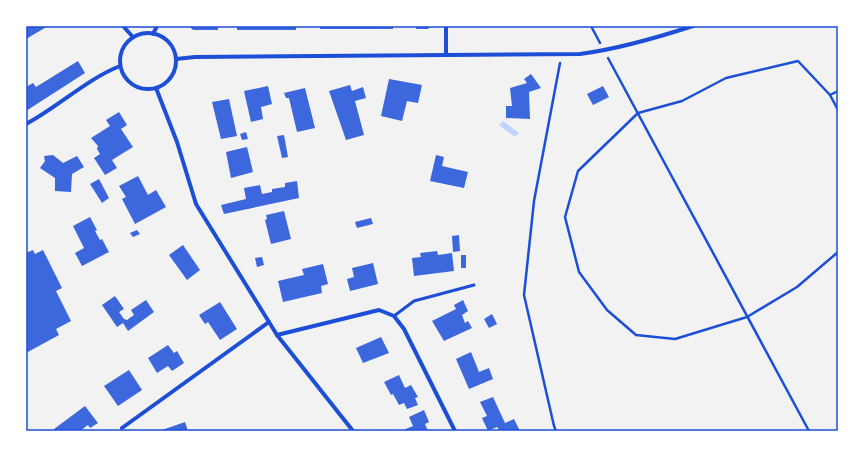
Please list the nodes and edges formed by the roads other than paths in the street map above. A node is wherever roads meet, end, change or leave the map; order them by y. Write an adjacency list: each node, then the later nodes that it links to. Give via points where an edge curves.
1 (123, 26): 6 (street)
2 (157, 26): 5 (street)
3 (446, 26): 7 (street)
4 (693, 26): 7 (street, via 604,51 561,54)
5 (153, 34): 6 (street); 8 (street, via 169,43)
6 (133, 38): 9 (street, via 122,50)
7 (446, 54): 8 (street)
8 (176, 59): 10 (street, via 171,77)
9 (120, 66): 10 (street, via 123,75 137,87); 11 (street)
10 (156, 88): 14 (street, via 177,142 196,204)
11 (26, 124)
12 (474, 285): 13 (lane, via 414,301)
13 (394, 316): 15 (street, via 379,310); 18 (street, via 404,329)
14 (269, 322): 15 (street); 16 (street)
15 (277, 335): 17 (street)
16 (122, 428)
17 (353, 431)
18 (455, 431)

